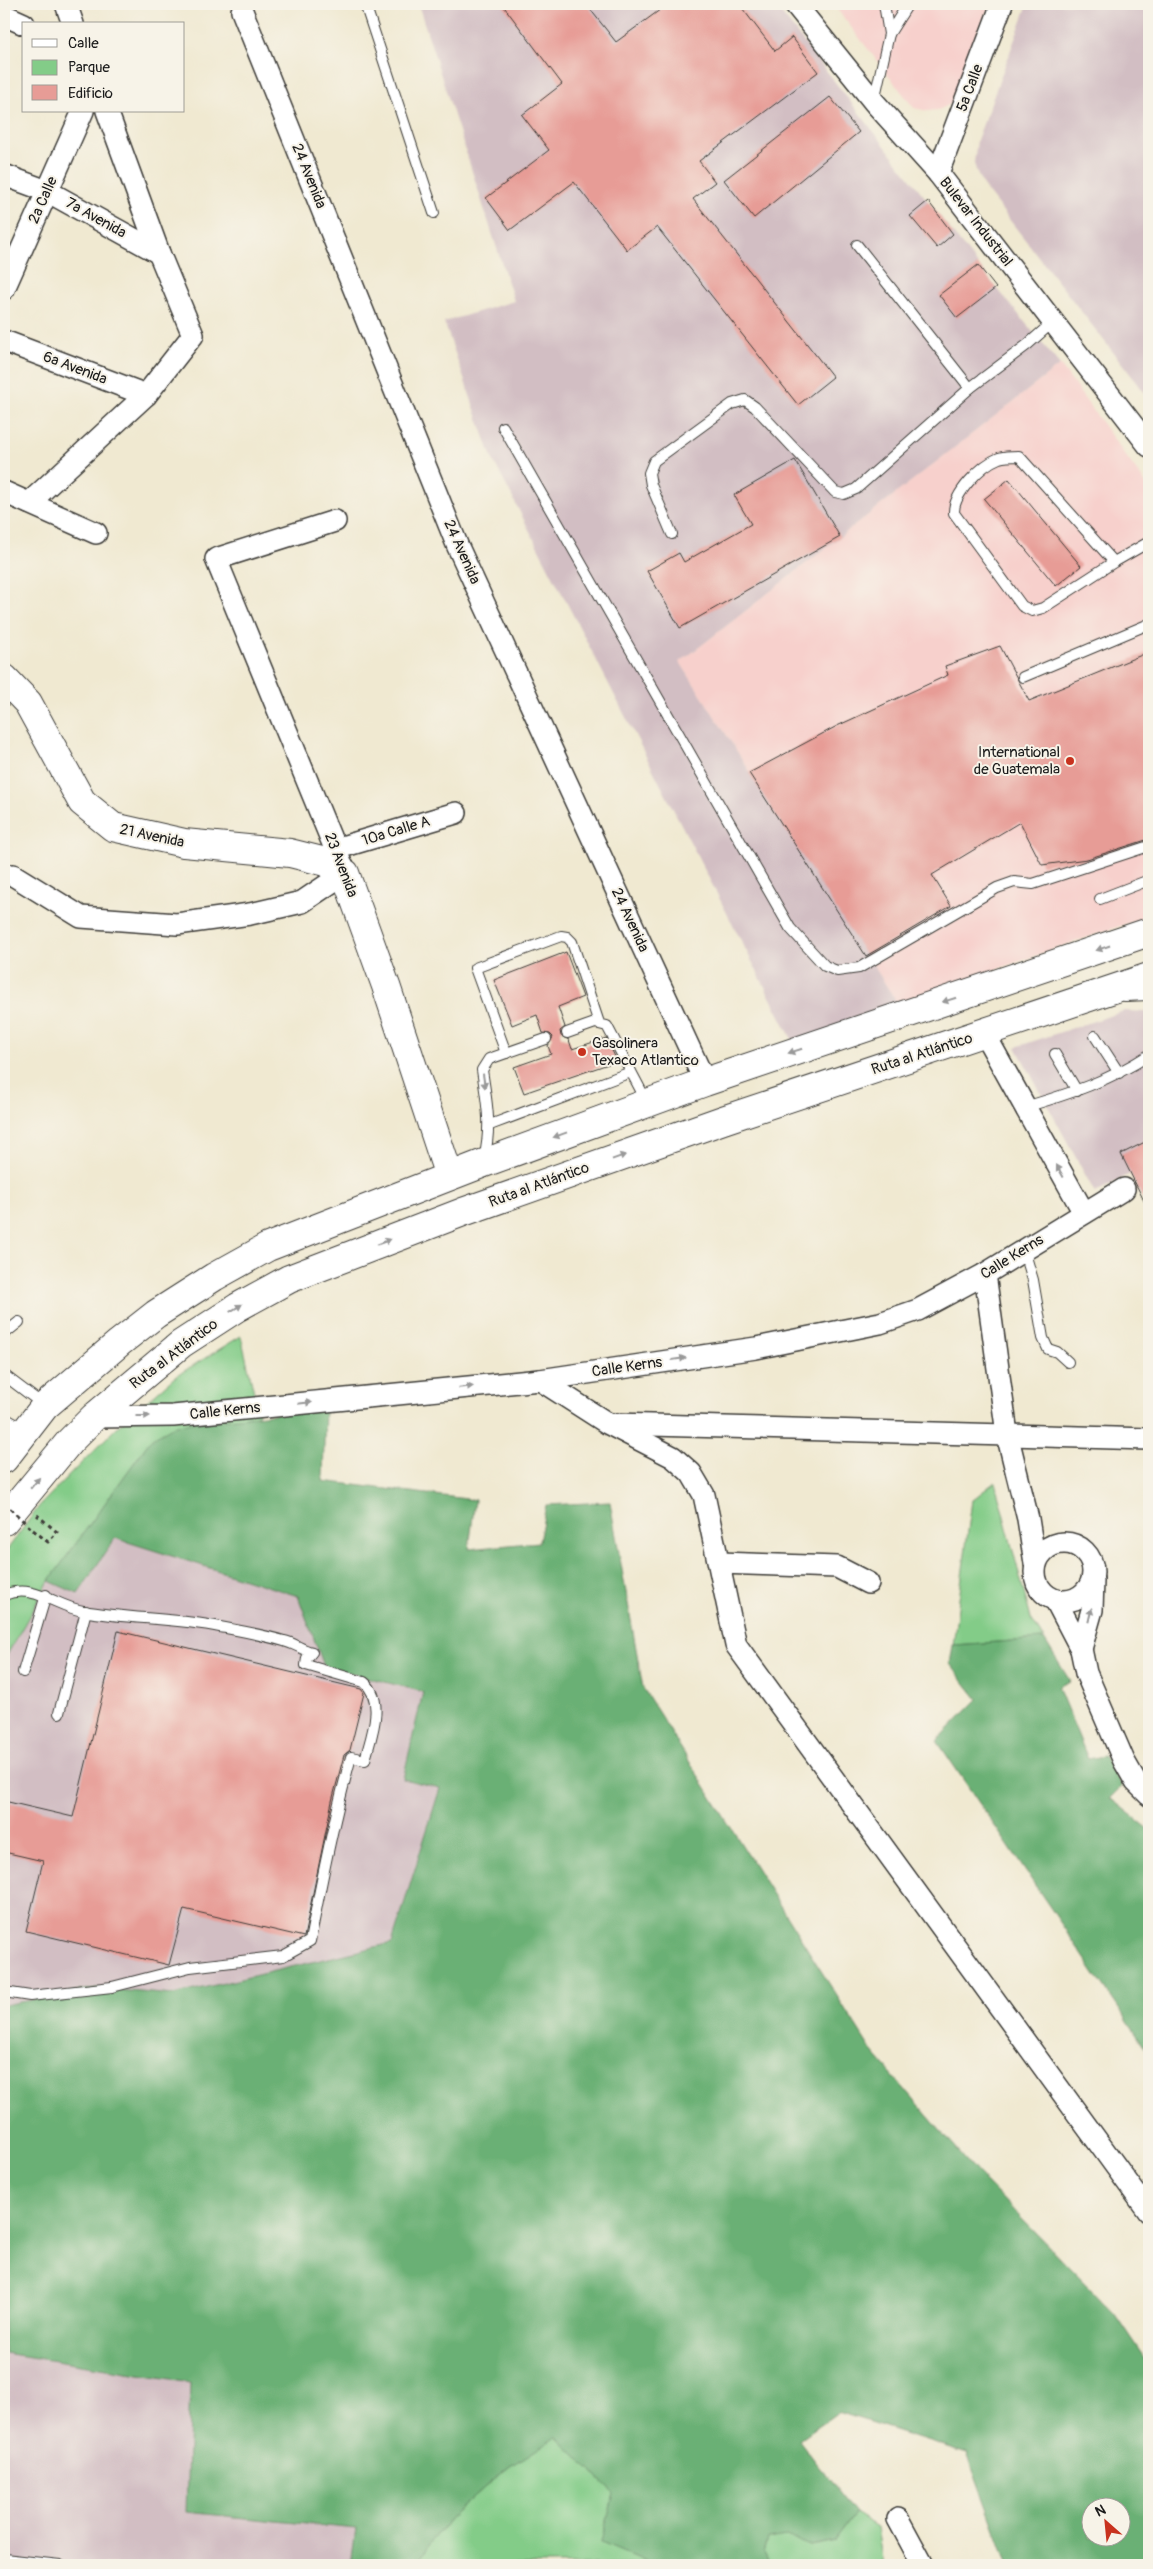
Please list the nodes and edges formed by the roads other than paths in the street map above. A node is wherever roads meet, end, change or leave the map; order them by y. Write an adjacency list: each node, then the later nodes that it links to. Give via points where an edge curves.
1 (66, 4): 9 (street)
2 (365, 4): 18 (lane)
3 (795, 4): 12 (street, Bulevar Industrial)
4 (884, 4): 11 (lane)
5 (908, 4): 11 (lane)
6 (1002, 4): 15 (street, 5a Calle)
7 (242, 11): 58 (street, 24 Avenida, via 458,546)
8 (4, 16): 10 (street)
9 (72, 22)
10 (22, 23)
11 (889, 34): 12 (lane)
12 (874, 102): 15 (street, Bulevar Industrial)
13 (83, 112): 17 (street, 2a Calle)
14 (108, 112): 20 (street)
15 (938, 173): 22 (street, Bulevar Industrial)
16 (4, 175): 17 (street, 7a Avenida)
17 (46, 191): 20 (street, 7a Avenida); 21 (street, 2a Calle)
18 (434, 213)
19 (857, 245): 24 (lane)
20 (159, 254): 25 (street, via 193,336)
21 (4, 288)
22 (1053, 322): 24 (lane); 27 (street, Bulevar Industrial)
23 (4, 341): 25 (street, 6a Avenida)
24 (970, 388): 32 (lane, via 856,489 844,494 835,492 755,407 745,400 732,404 654,461 649,473 651,485)
25 (146, 395): 29 (street)
26 (503, 427): 39 (lane, via 790,928 825,966 837,971 859,968 997,888 1014,882 1033,884)
27 (1149, 446)
28 (4, 492): 29 (street)
29 (29, 503): 31 (street)
30 (335, 521): 40 (street, 23 Avenida, via 216,559)
31 (96, 533)
32 (672, 534)
33 (1149, 542): 34 (lane)
34 (1114, 562): 34 (lane, via 1019,456 1000,458 986,466 958,494 954,503 954,513 959,521 1022,606 1032,610 1043,608)
35 (1149, 624): 36 (lane)
36 (1023, 677)
37 (4, 678): 40 (main road, 21 Avenida, via 28,703 82,802 113,827 184,843 290,852 326,862)
38 (456, 812): 40 (street, 10a Calle A)
39 (1149, 846)
40 (340, 861): 41 (street, 10a Calle A, via 302,902 250,914 178,924 81,917); 64 (main road, 23 Avenida, via 386,986)
41 (12, 875)
42 (1149, 880): 43 (lane)
43 (1100, 899)
44 (1149, 932): 58 (main road, one-way to 58)
45 (1149, 977): 47 (main road, Ruta al Atlántico)
46 (1149, 995): 47 (lane)
47 (1081, 999): 50 (main road, Ruta al Atlántico)
48 (600, 1023): 49 (lane); 53 (lane, via 572,942 561,936 475,968); 56 (lane, via 607,1026)
49 (567, 1032)
50 (984, 1033): 61 (street); 75 (main road, Ruta al Atlántico, one-way to 50, via 182,1344 238,1307 290,1279 463,1212 648,1146)
51 (1095, 1036): 57 (lane)
52 (546, 1039): 53 (lane)
53 (506, 1053): 62 (lane, one-way to 62, via 489,1059 482,1070)
54 (1055, 1054): 59 (lane)
55 (1149, 1055): 57 (lane)
56 (631, 1072): 60 (lane); 62 (lane)
57 (1119, 1073): 59 (lane)
58 (705, 1082): 60 (main road)
59 (1077, 1091): 61 (lane)
60 (647, 1103): 63 (main road, one-way to 63)
61 (1025, 1107): 66 (street, one-way to 61)
62 (490, 1125): 63 (lane)
63 (484, 1162): 64 (main road)
64 (449, 1176): 74 (main road, via 268,1247 214,1277 156,1314)
65 (1124, 1189): 66 (street, Calle Kerns)
66 (1084, 1213): 67 (street, Calle Kerns)
67 (1024, 1250): 68 (street, Calle Kerns); 71 (lane, via 1043,1338 1048,1348)
68 (985, 1274): 73 (street, Calle Kerns, one-way to 68, via 756,1348 880,1323 918,1310); 78 (street)
69 (19, 1322): 70 (lane)
70 (4, 1334)
71 (1068, 1362)
72 (4, 1375): 74 (lane)
73 (540, 1380): 75 (street, Calle Kerns, one-way to 73, via 173,1416); 76 (street)
74 (45, 1406): 77 (main road)
75 (94, 1416): 82 (main road, Ruta al Atlántico, one-way to 75)
76 (607, 1424): 78 (street); 84 (street, via 673,1457 691,1473 704,1495)
77 (12, 1432): 80 (main road)
78 (1008, 1434): 79 (street); 81 (street)
79 (1149, 1439)
80 (4, 1459)
81 (1028, 1518): 83 (street); 85 (street)
82 (4, 1520)
83 (1072, 1544): 85 (street, via 1050,1546); 86 (street, via 1090,1558)
84 (720, 1563): 87 (street, via 837,1567); 97 (street, via 736,1645)
85 (1035, 1563): 90 (street, via 1037,1586 1045,1596)
86 (1093, 1580): 90 (street, via 1078,1598); 92 (street, one-way to 86, via 1092,1610)
87 (868, 1583)
88 (4, 1595): 89 (lane, via 20,1590)
89 (46, 1595): 91 (lane, via 66,1607); 93 (lane)
90 (1056, 1601): 92 (street)
91 (86, 1611): 94 (lane); 96 (lane, via 175,1619 287,1641 312,1652 306,1664 370,1687 374,1698 373,1727 365,1760 351,1757 310,1941 283,1956 190,1967 112,1987 30,1996)
92 (1081, 1648): 95 (street, via 1086,1672 1124,1761 1136,1782)
93 (23, 1672)
94 (59, 1713)
95 (1149, 1794)
96 (4, 1992)
97 (1149, 2212)
98 (898, 2519): 101 (street)
99 (4, 2559): 100 (lane)
100 (60, 2565)
101 (923, 2565)

